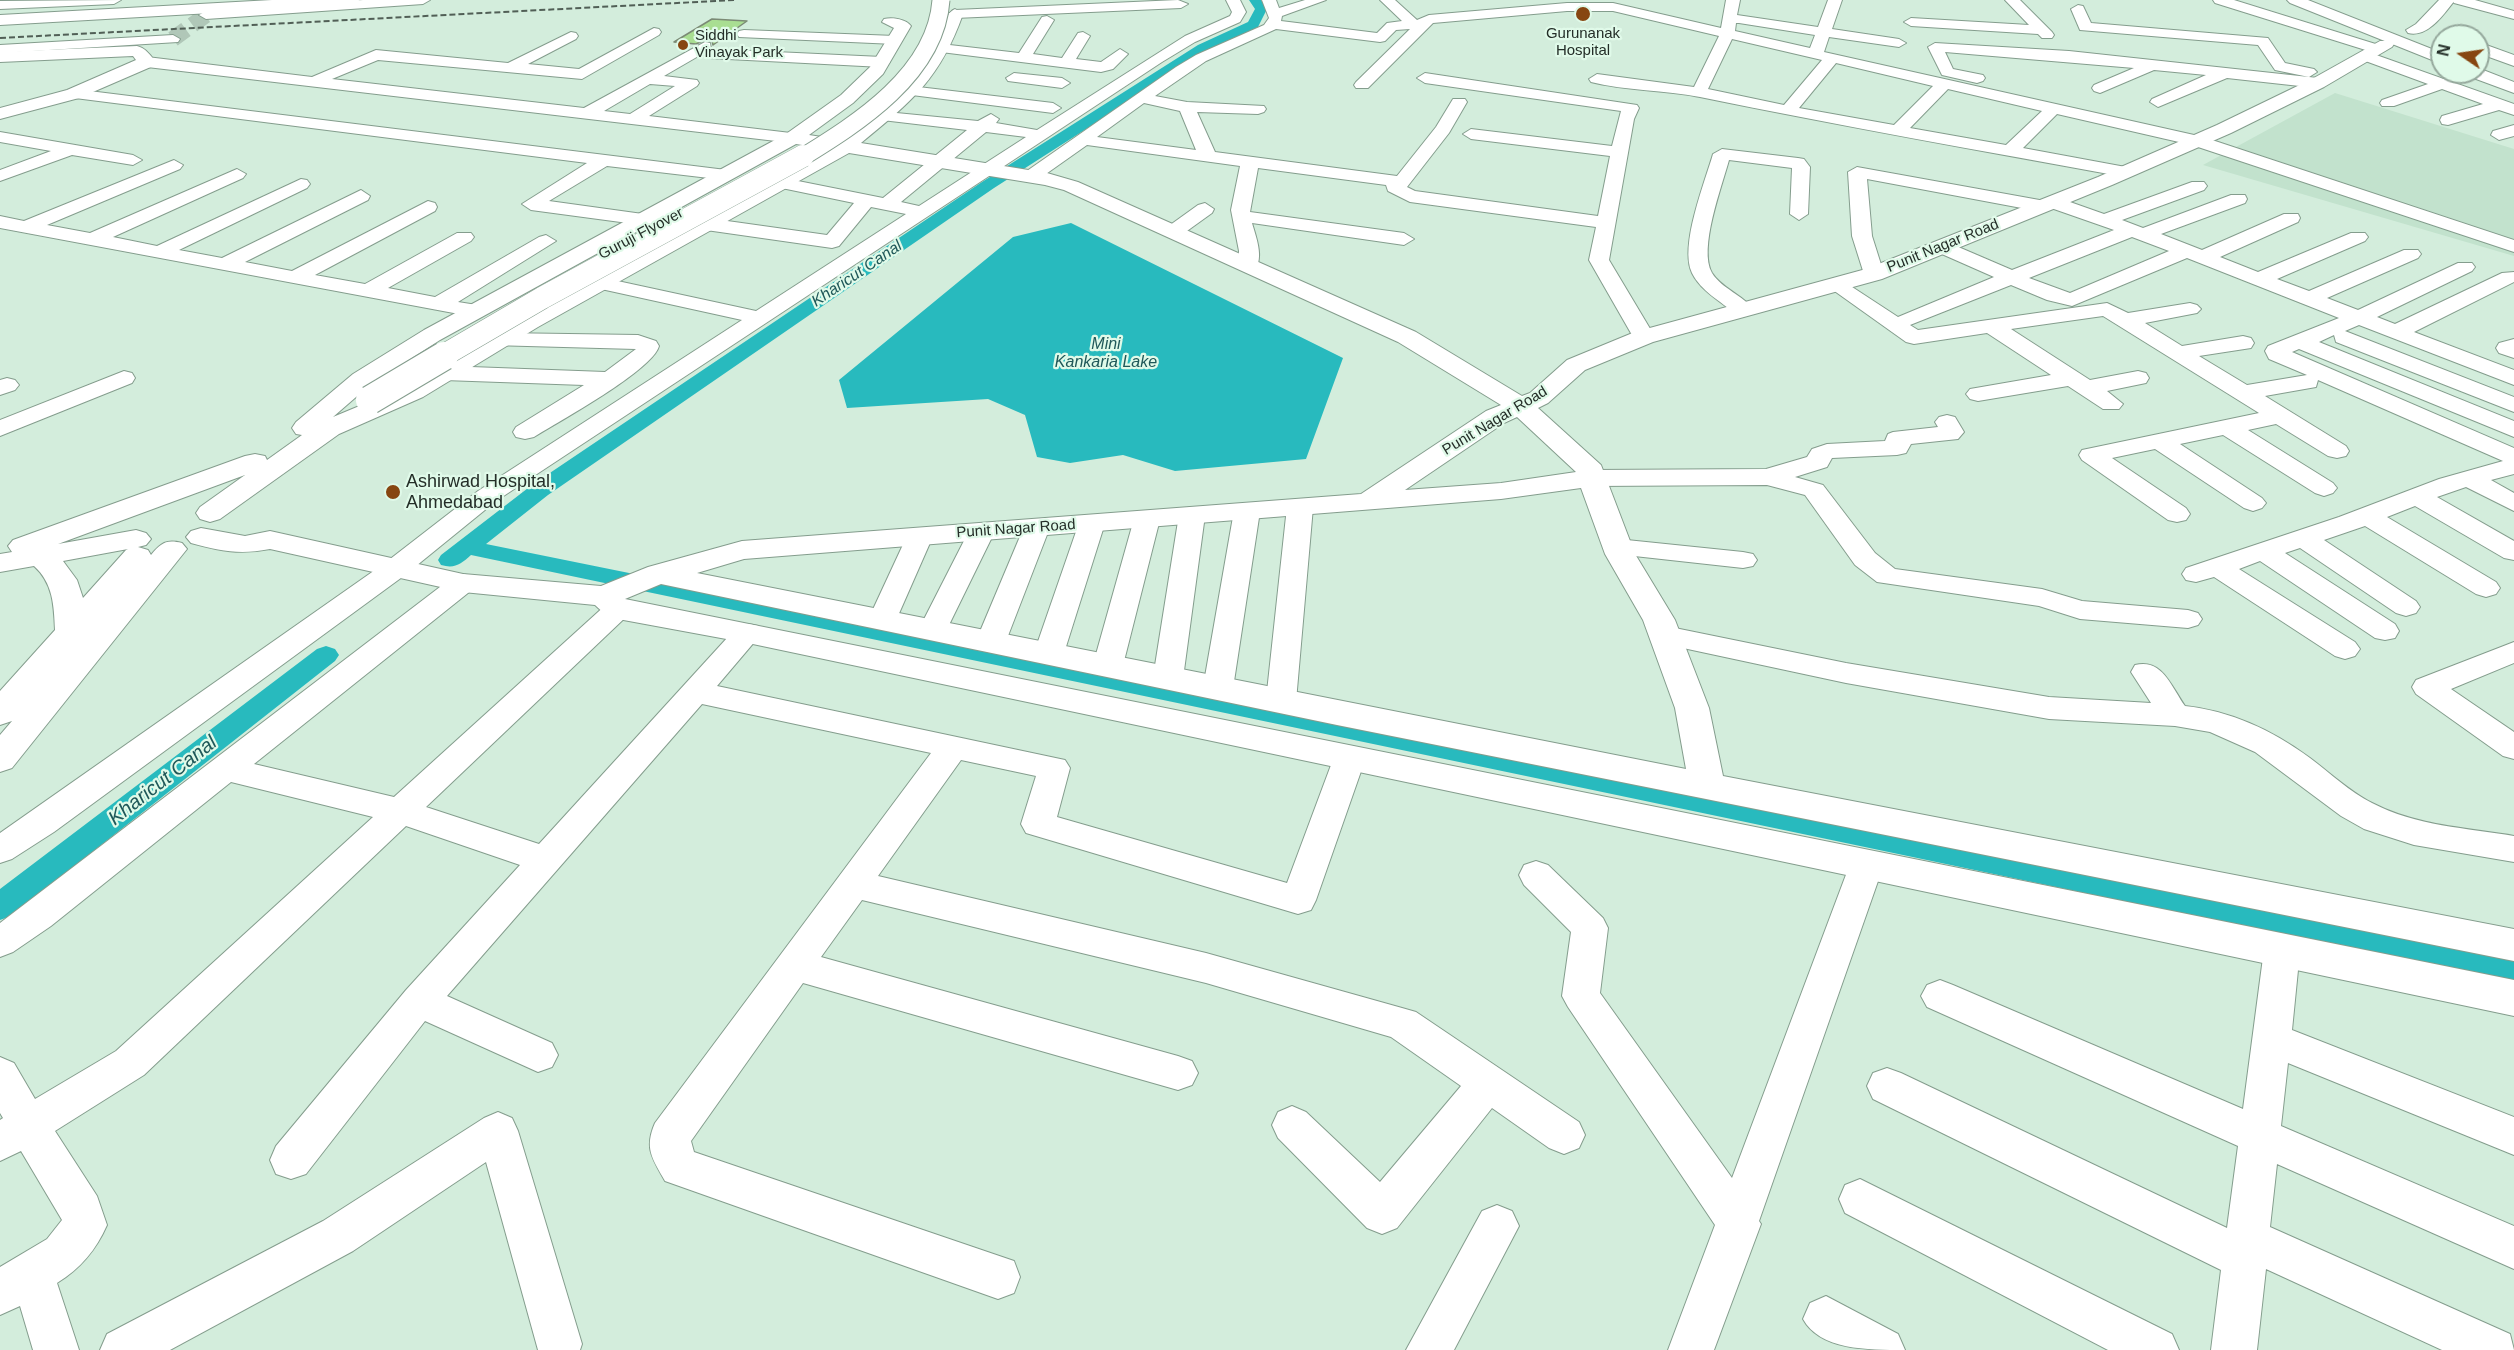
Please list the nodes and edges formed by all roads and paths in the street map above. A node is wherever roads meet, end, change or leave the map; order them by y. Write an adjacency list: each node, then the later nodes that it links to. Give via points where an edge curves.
1 (114, 0): 20 (street)
2 (352, 0): 16 (street)
3 (423, 0): 29 (street)
4 (927, 0): 220 (street, Guruji Flyover, via 927,13 897,69 863,102 817,136 525,295)
5 (1233, 0): 136 (street, via 1239,12 1235,19 1190,39)
6 (1319, 0): 26 (street)
7 (1387, 0): 36 (street)
8 (1733, 0): 31 (street)
9 (1835, 0): 44 (street)
10 (2012, 0): 28 (street)
11 (2220, 0): 17 (street)
12 (2295, 0): 66 (street)
13 (2325, 0): 53 (street)
14 (2446, 0): 49 (street, via 2418,28)
15 (2459, 0): 30 (street)
16 (265, 2): 33 (street)
17 (2237, 2): 38 (street)
18 (1181, 4): 25 (street)
19 (1606, 4): 27 (street); 48 (street)
20 (0, 5)
21 (948, 7): 25 (street); 58 (street); 220 (street, Guruji Flyover, bridge, via 941,13 912,69 878,103 832,138)
22 (1905, 7): 28 (street)
23 (2078, 9): 39 (street)
24 (2103, 9): 42 (street)
25 (1005, 12): 62 (street)
26 (1272, 13): 36 (street, via 1380,38 1392,26); 101 (street, via 1254,37 1201,58)
27 (1502, 13): 36 (street, via 1429,19); 41 (street, via 1503,17)
28 (2025, 14): 43 (street)
29 (206, 15)
30 (2514, 15)
31 (1730, 17): 44 (street); 48 (street)
32 (2157, 18): 46 (street)
33 (0, 20)
34 (1047, 20): 71 (street)
35 (1911, 22): 43 (street)
36 (1419, 24): 95 (street)
37 (2064, 25): 39 (street)
38 (2300, 25): 52 (street); 56 (street, via 2294,34)
39 (2085, 27): 42 (street)
40 (888, 28): 47 (street); 74 (street)
41 (1491, 28)
42 (2110, 29): 46 (street); 61 (street)
43 (2042, 30): 68 (street)
44 (1822, 31): 57 (street); 67 (street)
45 (654, 32): 80 (street, via 582,74)
46 (2163, 33): 54 (street); 70 (street)
47 (744, 34)
48 (1727, 34): 67 (street); 99 (street)
49 (2430, 34)
50 (571, 36): 80 (street)
51 (1083, 36): 75 (street)
52 (2335, 36): 60 (street); 78 (street)
53 (2430, 36)
54 (2215, 37): 64 (street); 78 (street, via 2264,41 2280,67)
55 (173, 39): 59 (street)
56 (2300, 42)
57 (1899, 43)
58 (941, 48): 62 (street); 79 (street)
59 (0, 49)
60 (2376, 50): 78 (street, Punit Nagar Road); 86 (street)
61 (2119, 51)
62 (978, 52): 71 (street)
63 (2490, 52): 72 (street)
64 (2224, 53)
65 (1120, 54): 75 (street, via 1108,66)
66 (2430, 54)
67 (1824, 56): 93 (street, via 1907,67); 111 (street)
68 (2069, 56): 76 (street); 115 (street, via 1932,42 1949,73)
69 (0, 57): 73 (street, via 137,51)
70 (2174, 57)
71 (1023, 58): 75 (street)
72 (2514, 61)
73 (147, 62): 85 (street); 100 (street)
74 (882, 62): 88 (street, via 707,49); 124 (street, via 847,99)
75 (1066, 63)
76 (2152, 65): 82 (street); 96 (street)
77 (2490, 65): 84 (street)
78 (2317, 66): 82 (street); 121 (street, Punit Nagar Road)
79 (931, 67): 81 (street); 98 (street)
80 (509, 68): 91 (street, via 376,55)
81 (953, 70)
82 (2225, 73): 103 (street)
83 (996, 75): 92 (street)
84 (2514, 75)
85 (268, 76): 91 (street); 109 (street)
86 (2430, 77)
87 (2490, 78): 97 (street)
88 (647, 79): 112 (street); 116 (street, via 691,83)
89 (1424, 79): 129 (street, via 1631,108)
90 (1596, 79): 99 (street)
91 (315, 81): 112 (street)
92 (1062, 83)
93 (1944, 84): 108 (street); 119 (street)
94 (2443, 84): 104 (street); 106 (street)
95 (1362, 85)
96 (2100, 88)
97 (2514, 88)
98 (910, 91): 107 (street); 114 (street)
99 (1699, 92): 111 (street)
100 (73, 94): 109 (street); 113 (street)
101 (1141, 98): 105 (street); 125 (street)
102 (1458, 102): 143 (street, via 1443,129)
103 (2158, 102)
104 (2388, 103)
105 (1187, 107): 110 (street); 130 (street)
106 (2506, 107): 117 (street)
107 (1053, 108)
108 (2054, 108): 121 (street); 128 (street)
109 (194, 109): 132 (street)
110 (1258, 109)
111 (1788, 111): 119 (street)
112 (588, 113): 116 (street)
113 (0, 114)
114 (882, 115): 118 (street); 126 (street)
115 (2168, 117)
116 (635, 118): 124 (street)
117 (2448, 120)
118 (990, 121): 120 (street); 134 (street)
119 (1898, 131): 128 (street)
120 (1030, 132)
121 (2208, 132): 137 (street, Punit Nagar Road); 171 (street)
122 (1471, 134): 129 (street)
123 (0, 137): 127 (street)
124 (793, 138): 126 (street); 139 (street)
125 (1084, 139): 130 (street); 141 (street)
126 (843, 148): 134 (street); 142 (street)
127 (69, 150): 131 (street); 140 (street)
128 (2010, 151): 137 (street)
129 (1620, 152): 160 (street)
130 (1208, 157): 133 (street)
131 (133, 160)
132 (604, 160): 139 (street); 157 (street, via 531,204)
133 (1250, 162): 143 (street); 155 (street)
134 (940, 163): 136 (street); 149 (street)
135 (174, 165): 162 (street)
136 (991, 170): 141 (street); 153 (street)
137 (2125, 172): 150 (street, Punit Nagar Road)
138 (237, 174): 167 (street)
139 (726, 175): 157 (street)
140 (0, 176)
141 (1026, 176): 163 (street, via 1071,186)
142 (778, 182): 148 (street); 161 (street)
143 (1402, 182): 160 (street, via 1394,187 1410,196)
144 (301, 184): 174 (street)
145 (2198, 186): 158 (street)
146 (361, 196): 177 (street)
147 (2238, 199): 164 (street)
148 (867, 200): 149 (street); 170 (street)
149 (887, 204): 153 (street)
150 (2048, 204): 158 (street); 172 (street, Punit Nagar Road); 180 (street, via 1857,172 1862,236)
151 (428, 207): 182 (street)
152 (1205, 209): 163 (street)
153 (922, 212): 173 (street)
154 (1799, 214): 191 (street, via 1798,163 1722,154 1699,246 1699,267 1705,278)
155 (1241, 216): 168 (street); 178 (street, via 1249,251)
156 (2291, 218): 175 (street)
157 (643, 219): 192 (street)
158 (2105, 220): 164 (street)
159 (0, 222): 162 (street)
160 (1606, 223): 200 (street, via 1599,260)
161 (706, 224): 170 (street); 185 (street)
162 (26, 227): 167 (street)
163 (1173, 232): 178 (street)
164 (2138, 232): 175 (street); 183 (street)
165 (464, 237): 187 (street)
166 (2358, 237): 184 (street)
167 (93, 239): 174 (street)
168 (1404, 239)
169 (546, 241): 189 (street)
170 (832, 242): 173 (street)
171 (2514, 246)
172 (1942, 247): 180 (street, Punit Nagar Road); 183 (street)
173 (864, 250): 194 (street)
174 (159, 252): 177 (street)
175 (2194, 254): 183 (street, via 2072,300); 184 (street)
176 (2410, 254): 188 (street)
177 (225, 264): 182 (street)
178 (1248, 266): 223 (street, via 1407,337)
179 (2465, 267): 193 (street)
180 (1874, 274): 186 (street, Punit Nagar Road)
181 (2509, 277): 199 (street)
182 (296, 278): 187 (street)
183 (2011, 278): 195 (street)
184 (2258, 279): 188 (street)
185 (599, 283): 194 (street); 201 (street)
186 (1836, 285): 191 (street, Punit Nagar Road); 197 (street, via 1914,337)
187 (368, 291): 189 (street)
188 (2310, 298): 193 (street)
189 (439, 304): 192 (street)
190 (2190, 309): 196 (street)
191 (1743, 310): 200 (street, Punit Nagar Road)
192 (475, 311): 226 (street, via 362,379)
193 (2360, 317): 198 (street); 199 (street)
194 (760, 318): 262 (street, via 487,496)
195 (1907, 319)
196 (2125, 320): 197 (street, via 2107,309); 207 (street)
197 (1989, 325): 217 (street)
198 (2327, 330): 202 (street); 208 (street)
199 (2396, 332): 203 (street)
200 (1644, 337): 223 (street, Punit Nagar Road, via 1576,365 1539,398)
201 (499, 340): 210 (street); 214 (street, via 638,342 648,346 646,353)
202 (2300, 341): 209 (street); 216 (street, via 2276,351 2277,354)
203 (2424, 342): 208 (street); 213 (street)
204 (2243, 343): 207 (street)
205 (2514, 346): 206 (street, via 2507,348)
206 (2514, 351)
207 (2177, 353): 218 (street)
208 (2394, 357): 209 (street); 222 (street)
209 (2369, 370): 216 (street); 229 (street)
210 (444, 373): 214 (street); 226 (street, via 414,392)
211 (124, 378): 228 (street)
212 (2139, 378): 217 (street)
213 (2514, 378)
214 (610, 379): 230 (street)
215 (2308, 382): 218 (street)
216 (2344, 382): 233 (street)
217 (2079, 383): 219 (street); 221 (street)
218 (2243, 393): 224 (street)
219 (1978, 394)
220 (362, 398): 226 (street, Guruji Flyover)
221 (2111, 404)
222 (2514, 405)
223 (1520, 406): 237 (street, via 1587,465); 241 (street, Punit Nagar Road, via 1496,417)
224 (2280, 416): 227 (street); 232 (street)
225 (1947, 422): 236 (street, via 1952,432 1949,434 1902,437 1897,439 1897,448 1827,451 1818,462)
226 (320, 426): 235 (street)
227 (2228, 427): 231 (street); 239 (street)
228 (0, 429)
229 (2514, 430)
230 (525, 432)
231 (2159, 441): 242 (street); 246 (street, via 2091,455)
232 (2337, 452)
233 (2514, 457)
234 (2514, 466): 238 (street)
235 (254, 472): 252 (street); 254 (street, via 248,514); 260 (street, via 153,501)
236 (1768, 477): 237 (street); 269 (street, via 1814,490 1865,559 1887,576 2042,598 2080,610)
237 (1592, 478): 241 (street, via 1501,491); 257 (street)
238 (2468, 478): 240 (street); 243 (street)
239 (2324, 488)
240 (2417, 496): 248 (street); 259 (street)
241 (1368, 502): 244 (street, Punit Nagar Road)
242 (2253, 503)
243 (2514, 503)
244 (1300, 507): 245 (street, Punit Nagar Road); 284 (street)
245 (1247, 511): 247 (street, Punit Nagar Road); 282 (street)
246 (2178, 514)
247 (1192, 515): 249 (street, Punit Nagar Road); 281 (street)
248 (2367, 516): 256 (street); 265 (street)
249 (1147, 519): 250 (street, Punit Nagar Road); 279 (street)
250 (1092, 523): 251 (street, Punit Nagar Road); 277 (street)
251 (1037, 527): 253 (street, Punit Nagar Road); 275 (street)
252 (178, 530): 254 (street, via 245,545); 260 (street); 271 (street); 290 (street)
253 (982, 531): 255 (street, Punit Nagar Road); 270 (street)
254 (261, 535): 262 (street)
255 (920, 536): 263 (street, Punit Nagar Road, via 742,550); 268 (street)
256 (2303, 538): 258 (street); 267 (street)
257 (1617, 547): 261 (street); 274 (street)
258 (2263, 552): 272 (street); 276 (street, via 2207,570)
259 (2514, 552)
260 (15, 554): 271 (street, via 54,566 66,582)
261 (1743, 560)
262 (395, 569): 264 (street); 295 (street, via 42,824)
263 (658, 574): 266 (street, Punit Nagar Road); 268 (street)
264 (463, 583): 266 (street); 291 (street)
265 (2486, 588)
266 (609, 600): 273 (street); 293 (street)
267 (2406, 607)
268 (883, 618): 270 (street)
269 (2188, 620)
270 (933, 629): 275 (street)
271 (71, 630): 285 (street)
272 (2385, 631)
273 (748, 633): 283 (street); 289 (street)
274 (1665, 635): 286 (street, via 1846,673 2049,708); 292 (street, via 1692,708)
275 (991, 641): 277 (street)
276 (2345, 649)
277 (1049, 653): 279 (street)
278 (2508, 661): 288 (street, via 2427,687)
279 (1108, 665): 281 (street)
280 (2146, 672): 286 (street)
281 (1168, 678): 282 (street)
282 (1218, 688): 284 (street)
283 (696, 692): 287 (street); 296 (street)
284 (1281, 701): 292 (street)
285 (0, 713)
286 (2175, 715): 294 (street, via 2205,718 2251,735 2358,811 2395,827)
287 (953, 747): 289 (street, via 1054,768 1038,824 1298,900); 299 (street)
288 (2514, 748)
289 (1350, 758): 297 (street)
290 (0, 759)
291 (225, 769): 293 (street); 301 (street)
292 (1707, 786): 300 (street)
293 (400, 811): 296 (street); 315 (street, via 130,1063)
294 (2514, 849)
295 (0, 850)
296 (546, 860): 307 (street)
297 (1868, 864): 303 (street); 321 (street)
298 (1536, 874): 321 (street, via 1590,928 1581,996)
299 (853, 884): 304 (street); 312 (street, via 1206,968 1402,1024)
300 (2262, 896): 302 (street); 303 (street)
301 (0, 942)
302 (2514, 945)
303 (2282, 950): 306 (street); 308 (street)
304 (794, 965): 310 (street); 325 (street, via 670,1136 670,1151 680,1167)
305 (1940, 996): 317 (street)
306 (2514, 998)
307 (419, 1001): 309 (street); 319 (street)
308 (2271, 1039): 317 (street); 318 (street)
309 (538, 1054)
310 (1178, 1073)
311 (0, 1075): 315 (street)
312 (1488, 1083): 314 (street, via 1382,1213); 316 (street)
313 (1887, 1086): 324 (street)
314 (1292, 1125)
315 (14, 1134): 326 (street, via 82,1211 85,1225 63,1254)
316 (1564, 1135)
317 (2260, 1136): 323 (street); 324 (street)
318 (2514, 1136)
319 (291, 1160)
320 (1860, 1199): 334 (street)
321 (1739, 1224): 332 (street)
322 (1497, 1226): 331 (street)
323 (2514, 1248)
324 (2246, 1249): 335 (street); 336 (street)
325 (998, 1277)
326 (16, 1283): 329 (street)
327 (1826, 1318): 333 (street)
328 (559, 1344): 330 (street, via 498,1131 338,1236)
329 (56, 1350)
330 (123, 1350)
331 (1429, 1350)
332 (1692, 1350)
333 (1882, 1350)
334 (2156, 1350)
335 (2234, 1350)
336 (2494, 1350)

